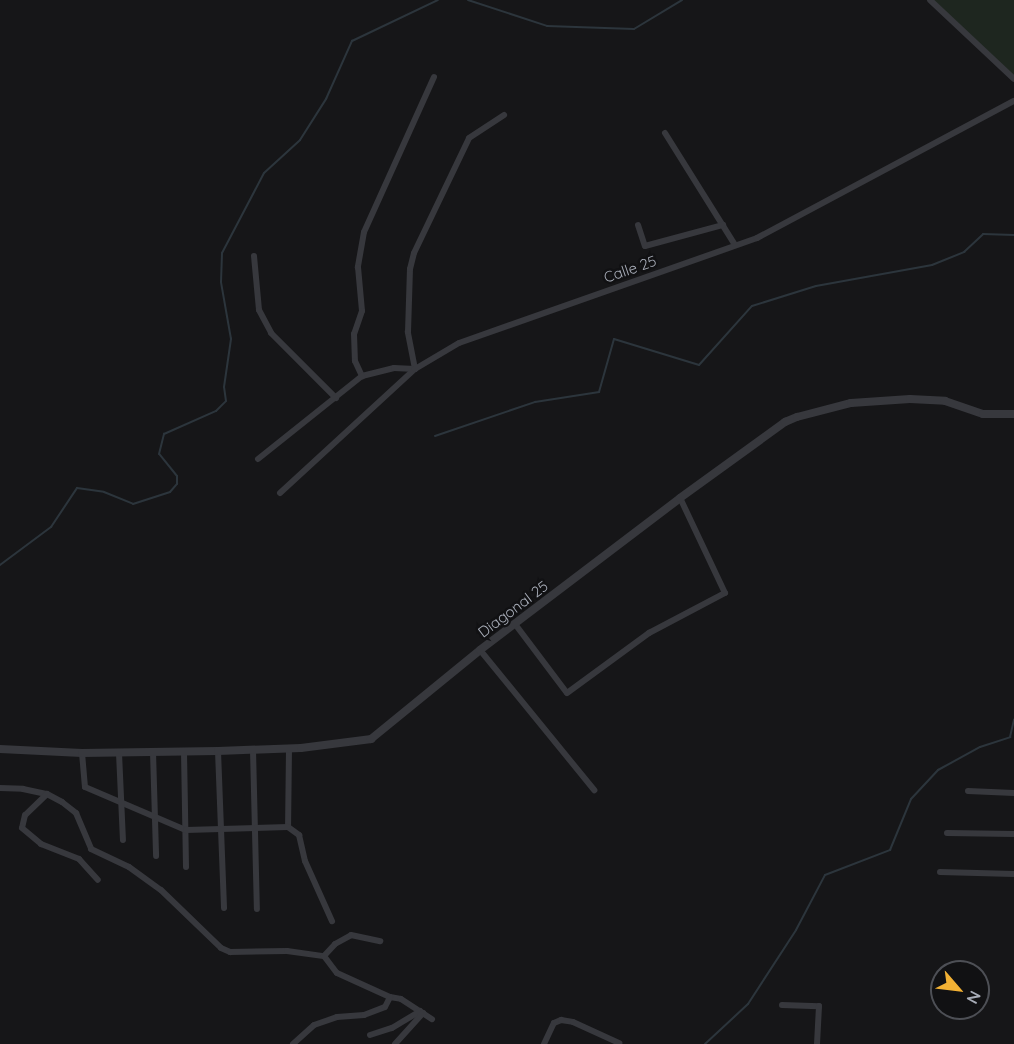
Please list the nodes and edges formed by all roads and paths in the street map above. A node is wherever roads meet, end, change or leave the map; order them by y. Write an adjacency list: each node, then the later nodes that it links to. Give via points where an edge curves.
1 (930, 0): 3 (street)
2 (434, 77): 12 (street, via 364,232 358,267 362,311 354,334 355,361)
3 (1014, 80)
4 (1014, 101): 9 (street, Calle 25, via 757,238)
5 (504, 115): 11 (street, via 469,138 414,253 408,332)
6 (665, 133): 8 (street)
7 (638, 225): 8 (street, via 645,246)
8 (723, 225): 9 (street)
9 (735, 245): 11 (street, Calle 25, via 459,343)
10 (254, 256): 13 (street, via 259,310 271,333)
11 (415, 369): 12 (street, via 394,368); 16 (street, Calle 25)
12 (362, 376): 13 (street)
13 (336, 398): 15 (street)
14 (1014, 414): 17 (street, Diagonal 25, via 983,414 945,401 851,403 785,422)
15 (258, 459)
16 (280, 493)
17 (680, 498): 18 (street, Diagonal 25); 18 (street, via 725,593 649,633 567,693)
18 (515, 624): 19 (street, Diagonal 25)
19 (480, 650): 21 (street, Diagonal 25, via 371,739); 29 (street)
20 (0, 749): 26 (street, Diagonal 25)
21 (289, 749): 22 (street, Diagonal 25); 35 (street)
22 (253, 750): 23 (street, Diagonal 25); 36 (street)
23 (218, 751): 25 (street, Diagonal 25); 37 (street)
24 (153, 752): 25 (street, Diagonal 25); 27 (street, Diagonal 25); 34 (street)
25 (184, 752): 38 (street)
26 (82, 753): 27 (street, Diagonal 25); 33 (street, via 86,787)
27 (119, 753): 33 (street)
28 (0, 788): 32 (street)
29 (594, 790)
30 (968, 791): 31 (street)
31 (1014, 793)
32 (47, 794): 42 (street, via 76,813); 44 (street, via 25,815 22,828 41,844)
33 (121, 804): 34 (street); 41 (street)
34 (154, 817): 38 (street); 43 (street)
35 (288, 827): 36 (street); 51 (street, via 299,835 305,861)
36 (254, 828): 37 (street); 50 (street)
37 (220, 829): 38 (street); 49 (street)
38 (186, 830): 45 (street)
39 (946, 833): 40 (street)
40 (1014, 834)
41 (123, 840)
42 (91, 849): 44 (street); 53 (street, via 129,867 161,890 221,948 230,952 287,951)
43 (156, 856)
44 (79, 859): 48 (street)
45 (186, 867)
46 (940, 872): 47 (street)
47 (1014, 874)
48 (98, 880)
49 (224, 908)
50 (256, 909)
51 (332, 921)
52 (381, 941): 53 (street, via 351,935)
53 (324, 956): 54 (street, via 337,973)
54 (390, 997): 56 (street); 60 (street, via 385,1007 364,1015 338,1017 314,1025)
55 (782, 1005): 63 (street, via 819,1006)
56 (421, 1012): 57 (street); 58 (street); 61 (street)
57 (432, 1019)
58 (370, 1035)
59 (619, 1043): 62 (street, via 561,1020 554,1023)
60 (293, 1044)
61 (395, 1044)
62 (544, 1044)
63 (817, 1044)

